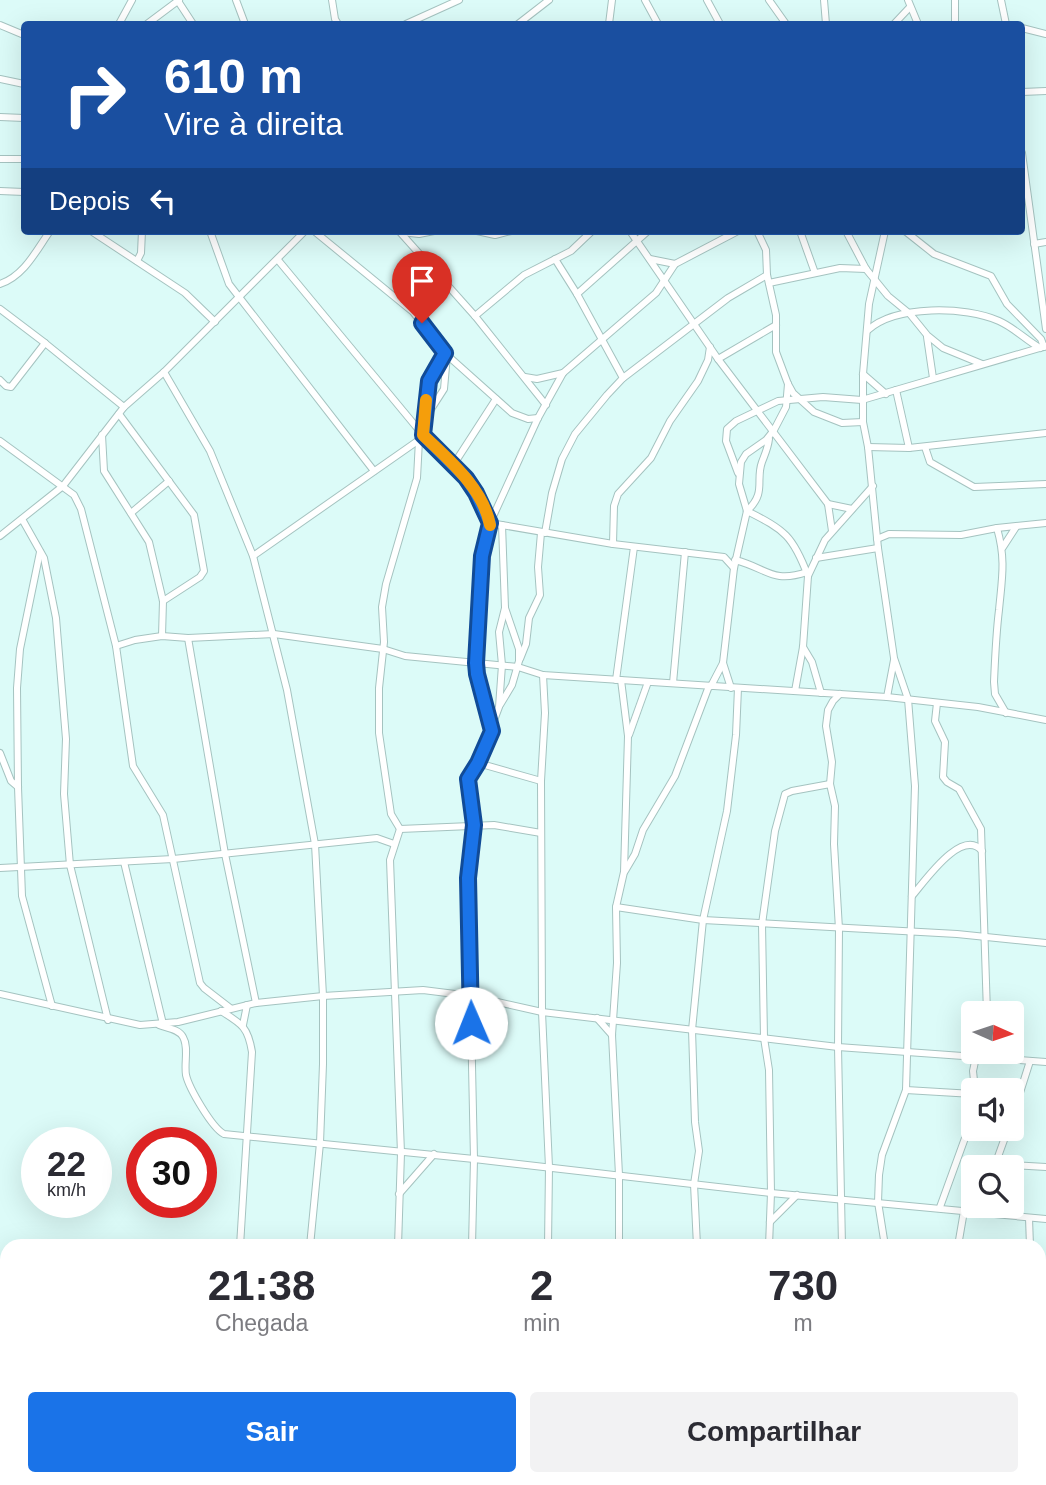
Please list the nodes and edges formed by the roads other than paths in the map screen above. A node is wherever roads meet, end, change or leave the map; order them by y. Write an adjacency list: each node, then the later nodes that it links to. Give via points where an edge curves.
1 (132, 0): 15 (street)
2 (236, 0): 18 (street)
3 (332, 0): 19 (street)
4 (459, 0): 20 (street)
5 (549, 0): 21 (street)
6 (612, 0): 22 (street)
7 (645, 0): 23 (street)
8 (707, 0): 24 (street)
9 (769, 0): 25 (street)
10 (824, 0): 26 (street)
11 (955, 0): 29 (street)
12 (1001, 0): 30 (street)
13 (179, 1): 16 (street); 17 (street)
14 (909, 4): 27 (street); 28 (street)
15 (121, 21)
16 (151, 21)
17 (191, 21)
18 (244, 21)
19 (337, 21)
20 (413, 21)
21 (522, 21)
22 (609, 21)
23 (656, 21)
24 (718, 21)
25 (784, 21)
26 (826, 21)
27 (896, 21)
28 (917, 21)
29 (955, 21)
30 (1006, 21)
31 (0, 25): 33 (street)
32 (1025, 29): 34 (street)
33 (21, 34)
34 (1046, 34)
35 (0, 79): 36 (street)
36 (21, 83)
37 (1046, 91): 38 (street)
38 (1025, 92)
39 (0, 117): 40 (street)
40 (21, 118)
41 (0, 159): 42 (street)
42 (21, 159)
43 (1025, 176): 64 (street)
44 (0, 191): 45 (street)
45 (21, 192)
46 (47, 235): 76 (street, via 21,272)
47 (97, 235): 68 (street)
48 (142, 235): 68 (street)
49 (211, 235): 79 (street, via 229,284)
50 (301, 235): 67 (street)
51 (319, 235): 93 (street, via 413,312)
52 (404, 235): 82 (street)
53 (588, 235): 65 (street)
54 (633, 235): 62 (street)
55 (643, 235): 62 (street)
56 (730, 235): 69 (street)
57 (759, 235): 72 (street, via 766,250)
58 (802, 235): 71 (street)
59 (848, 235): 70 (street)
60 (884, 235): 73 (street)
61 (910, 235): 92 (street, via 934,254 992,276 1007,303 1041,339)
62 (636, 240): 66 (street); 78 (street)
63 (1046, 242): 64 (street)
64 (1034, 244): 77 (street)
65 (555, 259): 78 (street); 82 (street, via 524,275)
66 (650, 259): 69 (street); 74 (street)
67 (278, 260): 79 (street); 121 (street)
68 (137, 261): 83 (street, via 185,293)
69 (675, 264): 74 (street)
70 (866, 269): 71 (street); 73 (street)
71 (816, 273): 75 (street)
72 (767, 275): 75 (street); 84 (street)
73 (874, 280): 81 (street); 87 (street)
74 (664, 282): 84 (street); 89 (street)
75 (768, 283): 85 (street)
76 (0, 285)
77 (1043, 290): 86 (street)
78 (577, 294): 89 (street)
79 (239, 298): 83 (street); 127 (street)
80 (0, 309): 90 (street)
81 (910, 314): 87 (street, via 885,318); 88 (street); 92 (street, via 955,311 989,318)
82 (475, 316): 99 (street)
83 (215, 323): 96 (street)
84 (694, 324): 91 (street); 100 (street)
85 (776, 325): 94 (street); 103 (street, via 776,352)
86 (1046, 329)
87 (868, 330): 98 (street)
88 (927, 335): 95 (street, via 943,348); 101 (street)
89 (601, 339): 97 (street); 100 (street)
90 (45, 343): 102 (street, via 11,387); 111 (street)
91 (710, 347): 94 (street); 151 (street, via 698,382 651,458 618,494)
92 (1043, 347): 95 (street)
93 (446, 354): 107 (street); 114 (street, via 443,389); 114 (street, via 429,381)
94 (718, 359): 112 (street)
95 (984, 365): 101 (street)
96 (164, 372): 111 (street); 158 (street, via 210,451)
97 (563, 373): 99 (street); 110 (street)
98 (863, 373): 105 (street); 109 (street)
99 (525, 377): 110 (street)
100 (623, 378): 139 (street, via 568,446)
101 (933, 378): 104 (street)
102 (0, 380)
103 (788, 384): 106 (street); 108 (street)
104 (896, 390): 105 (street); 125 (street)
105 (886, 394): 109 (street)
106 (798, 398): 108 (street); 109 (street); 116 (street, via 827,418)
107 (496, 399): 115 (street, via 518,416); 126 (street)
108 (788, 399): 112 (street); 117 (street)
109 (862, 400): 116 (street)
110 (546, 404): 115 (street)
111 (124, 407): 113 (street)
112 (758, 410): 117 (street); 128 (street, via 731,424 725,434)
113 (119, 414): 119 (street); 129 (street)
114 (426, 417): 121 (street)
115 (538, 418): 140 (street)
116 (863, 422): 124 (street)
117 (774, 430): 120 (street); 133 (street)
118 (1046, 433): 123 (street)
119 (102, 435): 131 (street); 136 (street, via 104,471)
120 (769, 437): 128 (street, via 746,454); 135 (street, via 761,464 760,492)
121 (421, 438): 126 (street); 127 (street); 170 (street, via 417,478 382,607)
122 (0, 441): 131 (street)
123 (925, 446): 125 (street); 130 (street, via 930,462 974,487)
124 (869, 447): 125 (street); 132 (street)
125 (909, 448)
126 (454, 464): 140 (street, via 476,493)
127 (374, 471): 158 (street)
128 (738, 473): 135 (street)
129 (169, 481): 136 (street); 163 (street, via 194,516 204,571)
130 (1046, 484)
131 (63, 486): 138 (street); 168 (street, via 81,509)
132 (873, 486): 134 (street); 137 (street)
133 (828, 504): 134 (street); 145 (street)
134 (852, 509): 145 (street)
135 (747, 511): 152 (street); 162 (street, via 784,532 797,547)
136 (131, 513): 163 (street, via 149,542)
137 (874, 514): 147 (street); 150 (street)
138 (22, 519): 149 (street); 156 (street)
139 (546, 519): 146 (street); 148 (street)
140 (490, 523): 142 (street); 172 (street, via 482,556)
141 (1046, 523): 143 (street)
142 (502, 525): 146 (street); 164 (street)
143 (1016, 527): 144 (street); 154 (street)
144 (997, 528): 147 (street, via 961,535); 154 (street)
145 (832, 531): 160 (street)
146 (543, 533): 148 (street); 174 (street, via 540,595 529,618)
147 (889, 534): 150 (street)
148 (556, 535): 151 (street)
149 (0, 536)
150 (877, 539): 155 (street)
151 (613, 544): 153 (street)
152 (739, 544): 159 (street); 161 (street)
153 (635, 547): 157 (street); 177 (street)
154 (1003, 547): 189 (street, via 994,682)
155 (878, 548): 160 (street); 171 (street)
156 (40, 550): 197 (street, via 20,649); 207 (street, via 59,644)
157 (685, 552): 159 (street); 179 (street)
158 (253, 556): 165 (street)
159 (724, 557): 161 (street)
160 (816, 558): 162 (street)
161 (735, 564): 162 (street, via 778,576); 173 (street)
162 (808, 574): 169 (street)
163 (163, 601): 166 (street)
164 (505, 608): 174 (street, via 519,649); 175 (street, via 499,632)
165 (274, 634): 167 (street); 170 (street); 201 (street)
166 (162, 636): 167 (street); 168 (street)
167 (188, 638): 204 (street)
168 (116, 646): 205 (street, via 133,766 163,815)
169 (803, 647): 182 (street); 183 (street)
170 (383, 649): 172 (street, via 405,656); 199 (street, via 379,733 391,814)
171 (894, 658): 185 (street); 186 (street)
172 (476, 663): 175 (street); 191 (street)
173 (723, 663): 180 (street); 181 (street)
174 (519, 664): 175 (street); 176 (street); 188 (street)
175 (502, 665): 188 (street)
176 (543, 675): 177 (street); 195 (street)
177 (618, 680): 178 (street); 192 (street)
178 (649, 682): 179 (street); 192 (street)
179 (673, 683): 180 (street)
180 (710, 686): 181 (street); 210 (street, via 675,776)
181 (734, 688): 182 (street); 213 (street, via 736,735 727,811)
182 (796, 691): 183 (street)
183 (821, 693): 184 (street)
184 (840, 694): 185 (street); 196 (street, via 828,710 826,726 832,762)
185 (887, 696): 186 (street)
186 (908, 699): 187 (street); 211 (street, via 915,786)
187 (937, 703): 189 (street); 203 (street, via 935,721 945,742 943,777 959,789 980,826)
188 (499, 707): 191 (street)
189 (1006, 713): 190 (street)
190 (1046, 720)
191 (492, 731): 194 (street)
192 (628, 736): 210 (street)
193 (0, 753): 197 (street)
194 (478, 763): 195 (street); 198 (street, via 468,779)
195 (541, 781): 200 (street)
196 (830, 784): 214 (street, via 785,794); 215 (street, via 835,806)
197 (18, 787): 208 (street)
198 (474, 825): 199 (street); 200 (street); 222 (street, via 468,878)
199 (400, 829): 202 (street)
200 (541, 832): 229 (street)
201 (316, 844): 202 (street, via 377,838); 204 (street); 221 (street)
202 (394, 844): 219 (street, via 390,860)
203 (983, 852): 211 (street, via 970,843 960,846); 217 (street)
204 (225, 854): 205 (street); 224 (street)
205 (173, 859): 206 (street); 227 (street, via 200,983)
206 (124, 862): 207 (street); 233 (street)
207 (70, 865): 208 (street); 232 (street)
208 (20, 867): 209 (street); 226 (street, via 24,908)
209 (0, 869)
210 (624, 872): 212 (street)
211 (912, 896): 216 (street)
212 (616, 904): 213 (street); 231 (street)
213 (703, 920): 214 (street); 235 (street)
214 (762, 923): 215 (street); 237 (street)
215 (839, 929): 216 (street); 238 (street)
216 (910, 932): 217 (street); 239 (street)
217 (986, 937): 218 (street); 223 (street)
218 (1046, 943)
219 (395, 990): 221 (street); 222 (street); 250 (street)
220 (0, 995): 226 (street)
221 (323, 996): 224 (street); 249 (street)
222 (471, 996): 229 (street); 252 (street)
223 (987, 1001)
224 (256, 1003): 225 (street)
225 (247, 1005): 227 (street); 234 (street)
226 (52, 1006): 232 (street)
227 (230, 1009): 228 (street)
228 (221, 1011): 233 (street); 234 (street)
229 (542, 1012): 230 (street); 253 (street)
230 (597, 1017): 231 (street); 236 (street)
231 (612, 1019): 235 (street); 236 (street)
232 (108, 1020): 233 (street)
233 (160, 1024): 247 (street, via 185,1040 186,1075 214,1126 224,1134)
234 (243, 1025): 247 (street, via 252,1052)
235 (692, 1030): 237 (street); 257 (street, via 699,1151)
236 (612, 1035): 256 (street)
237 (764, 1038): 238 (street); 258 (street, via 769,1070)
238 (838, 1047): 239 (street); 261 (street)
239 (905, 1052): 240 (street); 245 (street)
240 (961, 1056)
241 (1024, 1060): 242 (street)
242 (1030, 1061): 243 (street); 244 (street)
243 (1046, 1062)
244 (1024, 1078)
245 (906, 1090): 246 (street); 262 (street, via 882,1155)
246 (961, 1092)
247 (248, 1136): 249 (street); 270 (street)
248 (964, 1141): 263 (street)
249 (320, 1143): 250 (street); 271 (street)
250 (401, 1153): 251 (street); 259 (street)
251 (434, 1154): 252 (street); 259 (street)
252 (474, 1159): 253 (street); 273 (street)
253 (548, 1167): 256 (street); 274 (street)
254 (1024, 1167): 255 (street)
255 (1046, 1167)
256 (619, 1175): 257 (street); 275 (street)
257 (694, 1184): 258 (street); 276 (street)
258 (771, 1193): 260 (street); 269 (street)
259 (400, 1194): 272 (street)
260 (797, 1195): 261 (street); 269 (street)
261 (841, 1198): 262 (street); 278 (street)
262 (878, 1202): 263 (street); 279 (street)
263 (940, 1207): 264 (street)
264 (961, 1210)
265 (1024, 1217): 267 (street)
266 (963, 1218): 280 (street)
267 (1029, 1218): 268 (street); 281 (street)
268 (1046, 1219)
269 (770, 1222): 277 (street)
270 (241, 1239)
271 (311, 1239)
272 (398, 1239)
273 (472, 1239)
274 (548, 1239)
275 (619, 1239)
276 (697, 1239)
277 (769, 1239)
278 (842, 1239)
279 (884, 1239)
280 (959, 1239)
281 (1030, 1239)

